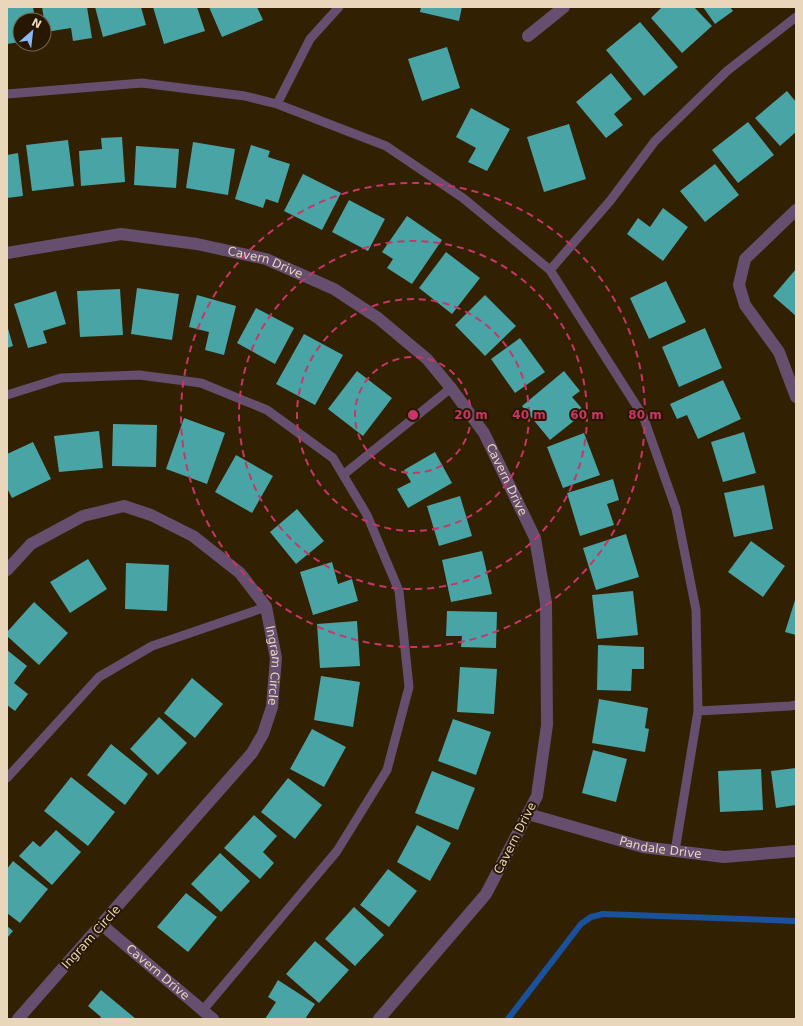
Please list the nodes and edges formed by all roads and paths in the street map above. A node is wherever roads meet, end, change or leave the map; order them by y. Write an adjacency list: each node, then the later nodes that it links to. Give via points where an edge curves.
1 (339, 7): 6 (lane, via 310,39)
2 (564, 7): 4 (street)
3 (796, 17): 9 (lane, via 726,71 654,141 610,201)
4 (528, 36)
5 (7, 94): 6 (lane, via 142,83 245,96)
6 (277, 104): 9 (lane, via 386,146 463,198)
7 (796, 210): 11 (street, via 745,259 739,285 745,305 779,352)
8 (7, 253): 10 (street, Cavern Drive, via 122,234 197,244 266,259 334,289 378,318 426,359)
9 (550, 270): 17 (lane, via 643,416 676,509 696,610)
10 (451, 388): 13 (lane); 19 (street, Cavern Drive, via 484,433 535,538 546,603 547,725 537,796)
11 (795, 393)
12 (7, 395): 13 (lane, via 61,378 139,375 201,383 267,410 333,458)
13 (343, 475): 23 (lane, via 367,515 399,591 409,687 387,770 337,851)
14 (7, 570): 15 (street, Ingram Circle, via 31,544 83,516 124,506 151,515 193,536 240,574)
15 (266, 607): 18 (lane, via 152,646 99,678); 22 (street, Ingram Circle, via 276,658 272,707 263,734 252,754)
16 (796, 705): 17 (lane)
17 (698, 711): 21 (lane)
18 (7, 778)
19 (528, 814): 21 (street, Pandale Drive, via 643,847); 26 (street, Cavern Drive, via 486,894)
20 (796, 850): 21 (street, Pandale Drive, via 724,857)
21 (675, 851)
22 (102, 925): 23 (street, Cavern Drive); 24 (street, Ingram Circle)
23 (203, 1010): 25 (street, Cavern Drive)
24 (18, 1019)
25 (213, 1019)
26 (379, 1019)

